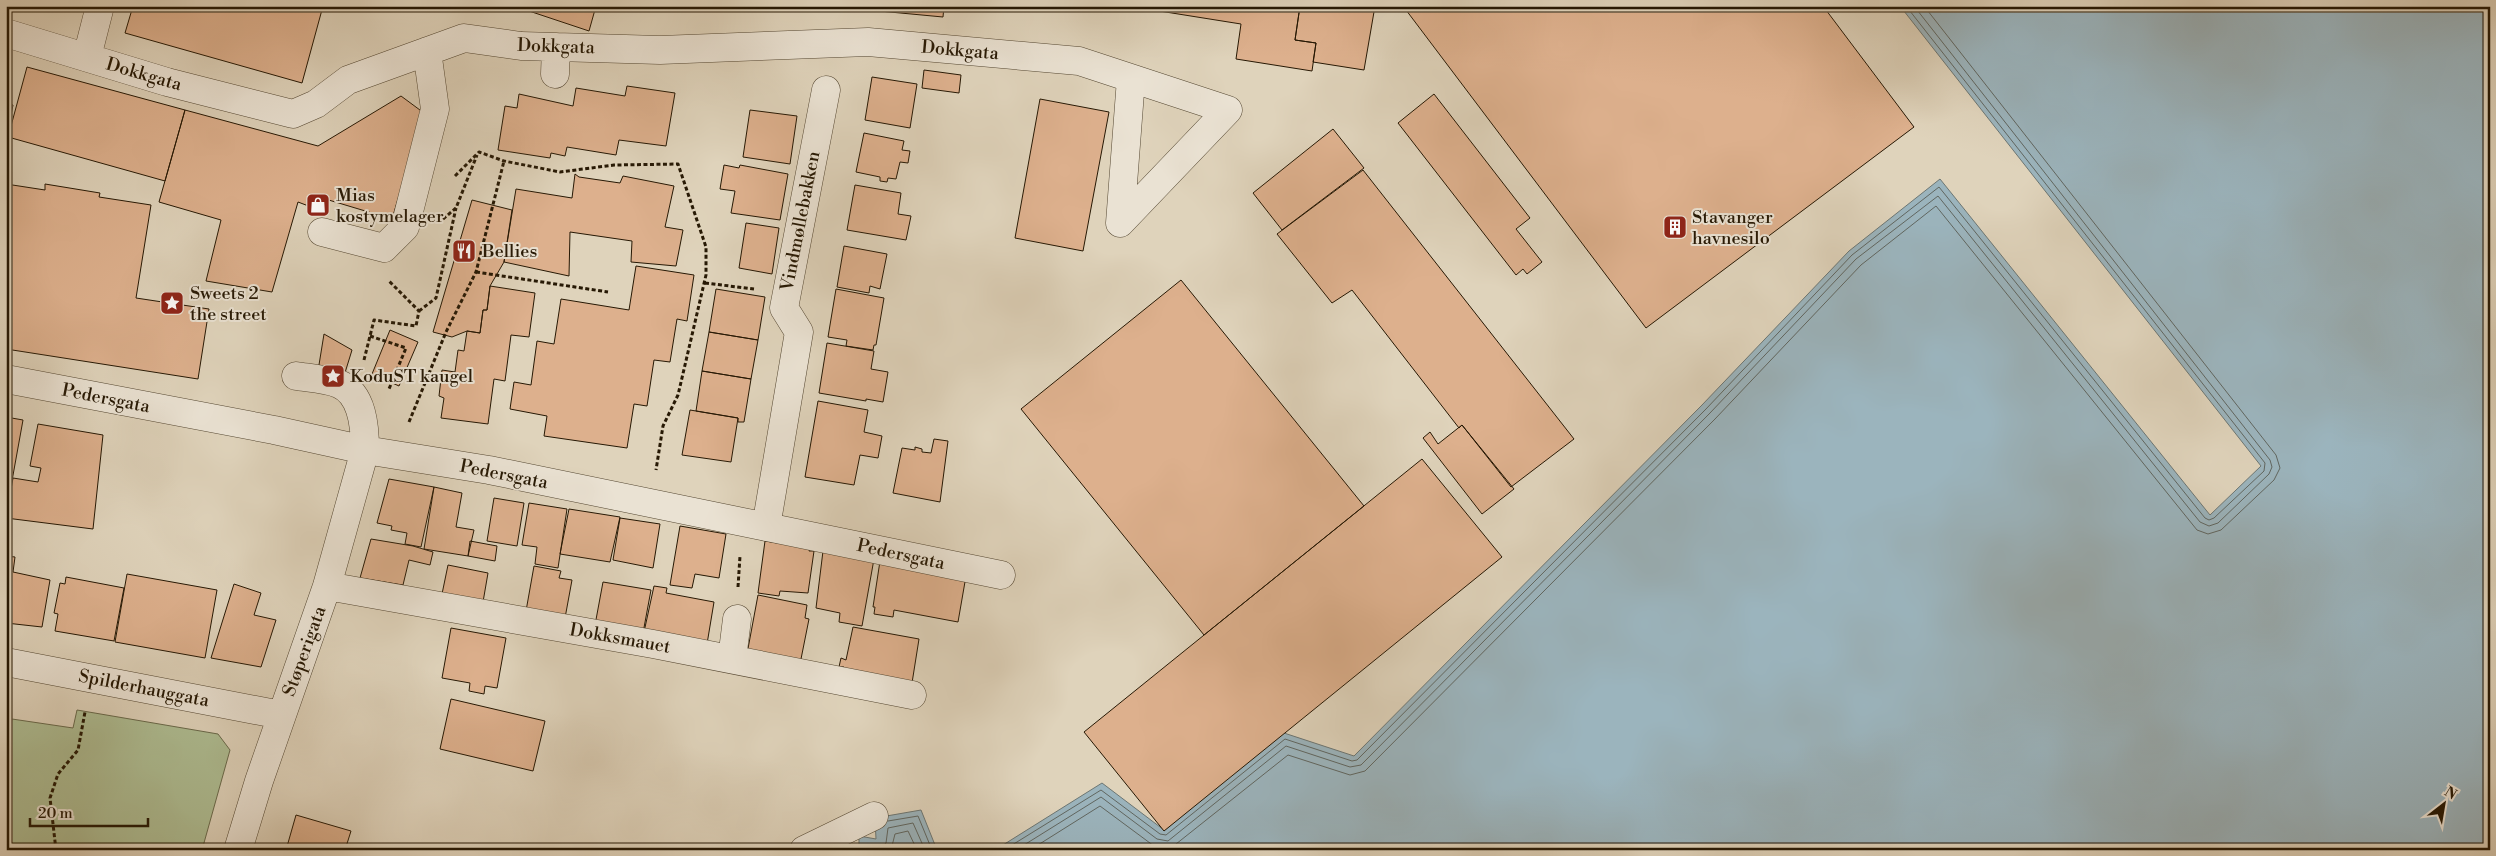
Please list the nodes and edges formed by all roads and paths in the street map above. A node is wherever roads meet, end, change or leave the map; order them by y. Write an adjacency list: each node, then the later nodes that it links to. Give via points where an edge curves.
1 (100, 6): 5 (street)
2 (6, 33): 5 (street, Dokkgata)
3 (556, 47): 4 (street, Dokkgata, via 464,38); 6 (street); 7 (street, Dokkgata, via 660,50 868,42 1078,61)
4 (427, 51): 5 (street, Dokkgata, via 348,80 316,104 293,114); 14 (street, via 436,109 405,227 384,248)
5 (87, 57)
6 (555, 74)
7 (1131, 79): 7 (street, Dokkgata, via 1228,110 1120,222 1122,194)
8 (826, 90): 19 (street, Vindmøllebakken)
9 (479, 152): 10 (path); 11 (path); 12 (path)
10 (470, 161)
11 (504, 161): 15 (path); 17 (path, via 560,172 614,165 678,164 706,247)
12 (456, 208): 13 (path); 20 (path, via 436,298)
13 (441, 221)
14 (322, 232)
15 (476, 272): 18 (path); 26 (path, via 446,332)
16 (386, 278): 20 (path)
17 (705, 283): 19 (path); 28 (path, via 693,321 678,396 663,426)
18 (608, 292)
19 (787, 292): 29 (street, Vindmøllebakken, via 784,308 798,332)
20 (419, 311): 21 (path, via 416,326 374,320)
21 (370, 336): 24 (path, via 406,348); 25 (path)
22 (296, 376): 25 (street, via 339,384)
23 (6, 379): 27 (street, Pedersgata)
24 (388, 394)
25 (356, 396): 27 (street)
26 (406, 430)
27 (366, 450): 28 (street, Pedersgata, via 489,470); 31 (street, Støperigata)
28 (652, 503): 29 (street, Pedersgata)
29 (756, 525): 30 (street, Pedersgata); 32 (path, via 739,562)
30 (1001, 575)
31 (327, 586): 33 (street, Dokksmauet); 37 (street, Støperigata)
32 (737, 619): 33 (street)
33 (732, 659): 35 (street, Dokksmauet)
34 (6, 662): 37 (street, Spilderhauggata)
35 (912, 695)
36 (86, 706): 39 (path, via 78,750 58,774 50,798)
37 (281, 715): 42 (street, Støperigata)
38 (874, 816): 43 (street)
39 (56, 850)
40 (190, 850): 41 (path)
41 (211, 850)
42 (238, 850)
43 (804, 850)

